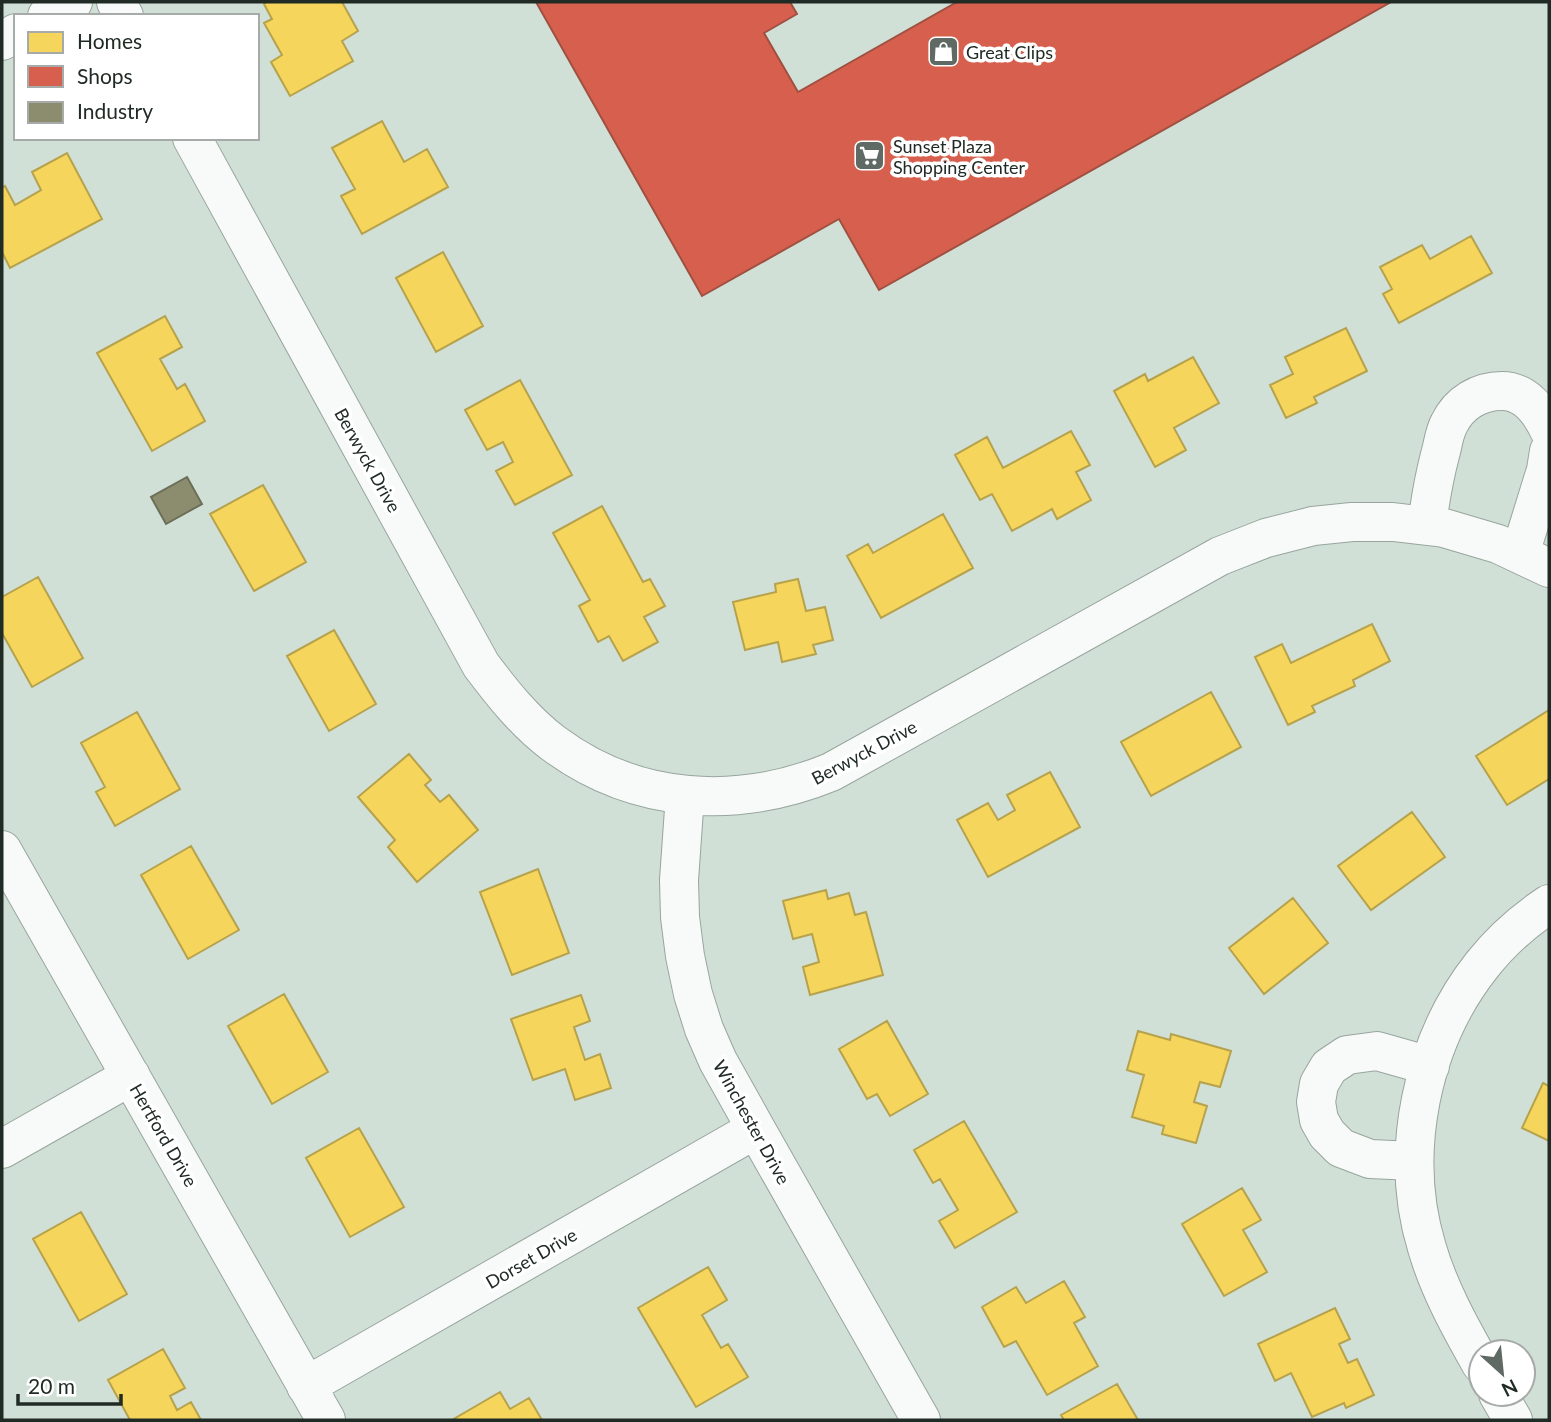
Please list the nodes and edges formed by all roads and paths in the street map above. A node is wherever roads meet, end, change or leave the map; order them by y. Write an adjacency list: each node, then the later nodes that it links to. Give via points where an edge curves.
1 (73, 2): 2 (street)
2 (51, 14)
3 (192, 140): 8 (street, Berwyck Drive, via 481,665 552,742 579,760 634,785)
4 (1549, 430): 6 (street, via 1530,402 1509,391 1485,392 1460,407 1448,425)
5 (1549, 451): 7 (street, Berwyck Drive)
6 (1427, 525): 7 (street, Berwyck Drive, via 1498,544); 8 (street, Berwyck Drive, via 1352,522 1266,538 1220,556 831,772 771,791 725,797)
7 (1534, 561)
8 (685, 795): 13 (street, Winchester Drive, via 679,880 685,956 704,1029)
9 (2, 850): 12 (street, Hertford Drive)
10 (1549, 904): 11 (street, via 1483,963 1461,994)
11 (1430, 1066): 15 (street); 15 (street, via 1377,1051 1347,1055 1329,1067 1319,1084 1319,1120 1341,1148 1370,1159)
12 (131, 1076): 14 (street); 17 (street, Hertford Drive)
13 (755, 1129): 17 (street, Dorset Drive); 19 (street, Winchester Drive)
14 (2, 1149)
15 (1414, 1161): 16 (street, via 1427,1248)
16 (1467, 1338)
17 (306, 1386): 18 (street, Hertford Drive)
18 (326, 1420)
19 (921, 1420)

